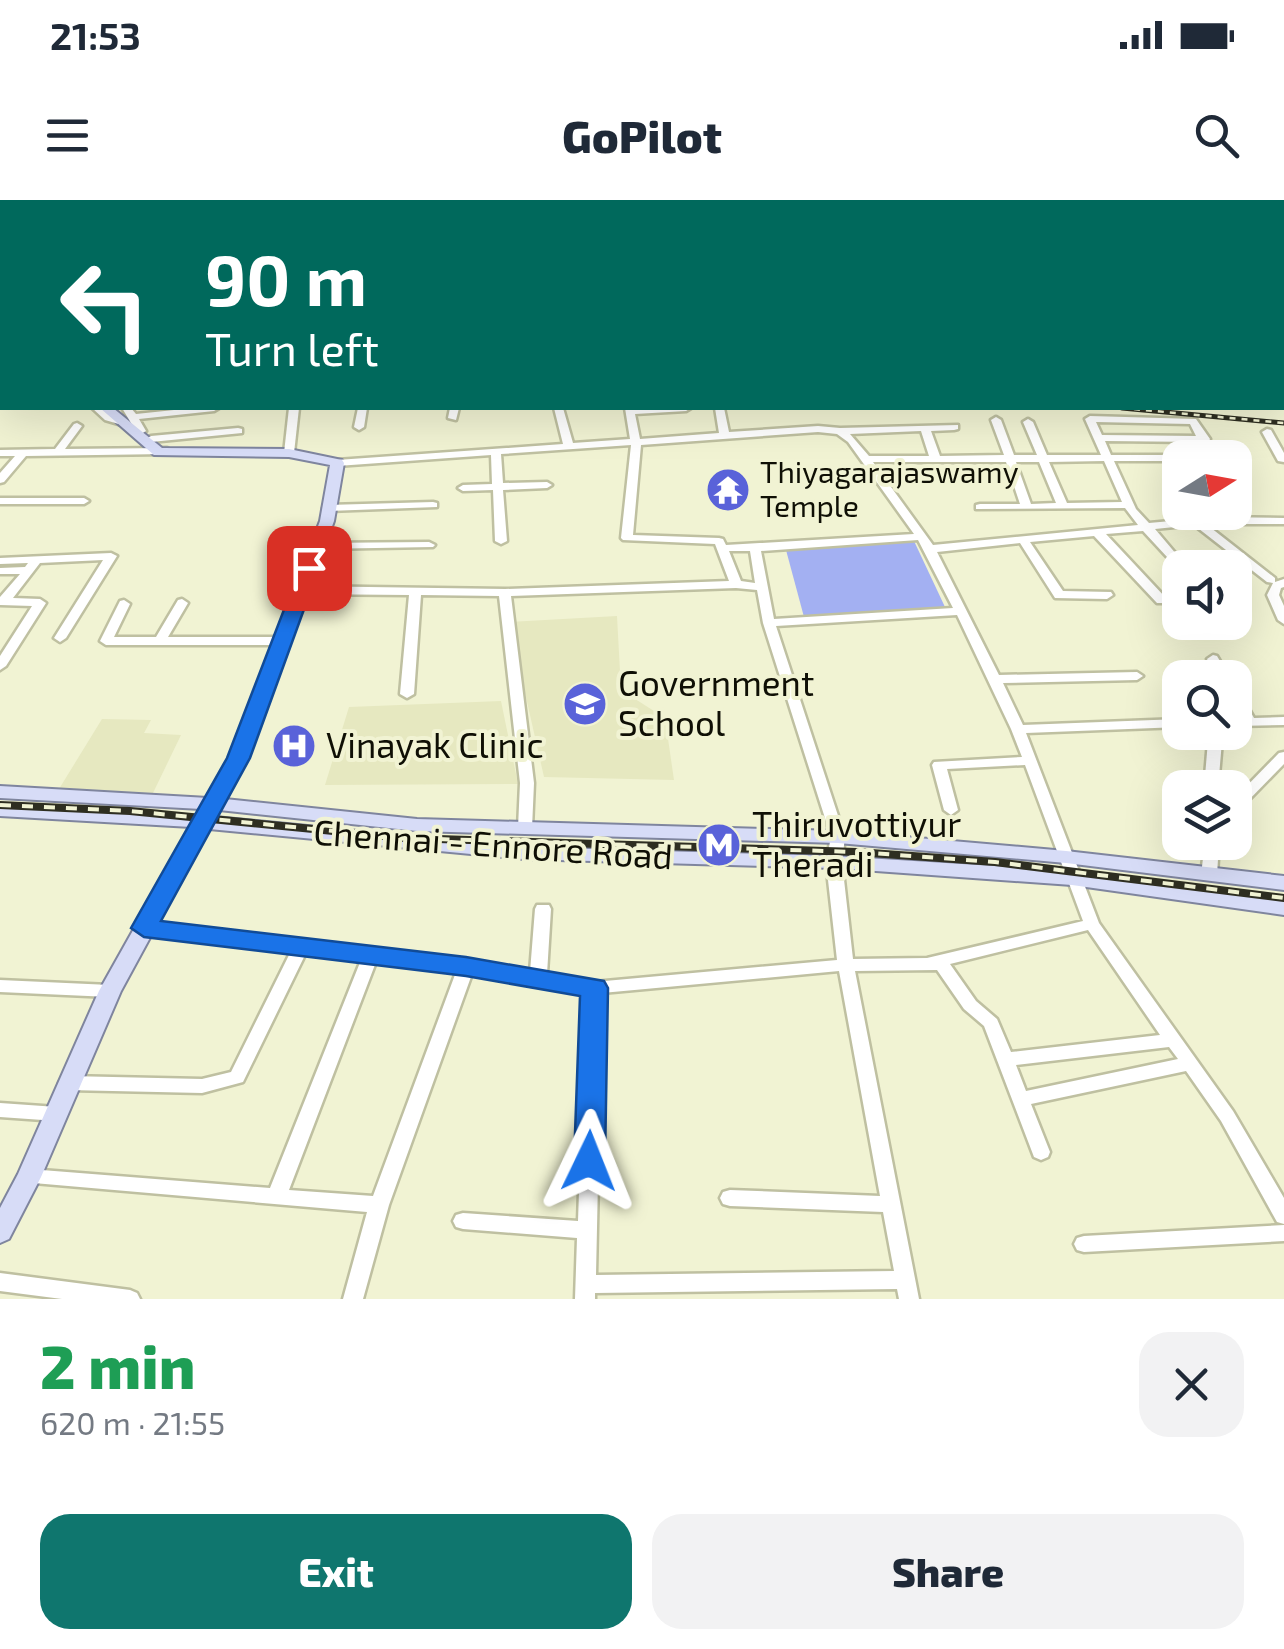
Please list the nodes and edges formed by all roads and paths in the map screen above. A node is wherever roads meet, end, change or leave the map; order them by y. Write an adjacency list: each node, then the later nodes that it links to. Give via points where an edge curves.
1 (99, 410): 15 (street)
2 (109, 410): 15 (main road)
3 (117, 410): 15 (main road)
4 (128, 410): 15 (street)
5 (206, 410): 15 (street)
6 (294, 410): 31 (street)
7 (362, 410): 14 (street)
8 (559, 410): 26 (street)
9 (629, 410): 24 (street)
10 (719, 410): 21 (street)
11 (996, 420): 33 (street)
12 (1028, 422): 34 (street)
13 (77, 426): 30 (street)
14 (359, 426)
15 (137, 427): 18 (street); 27 (main road); 27 (main road)
16 (954, 427): 17 (street)
17 (925, 428): 19 (street); 35 (street)
18 (238, 432)
19 (840, 432): 21 (street); 39 (street)
20 (1267, 432): 25 (street)
21 (725, 436): 24 (street)
22 (1097, 438): 23 (street); 23 (street, via 1090,420 1192,421); 36 (street)
23 (1205, 439)
24 (636, 443): 26 (street); 64 (street, via 628,539 711,540)
25 (1280, 444): 38 (street)
26 (569, 447): 32 (street)
27 (168, 452): 30 (street); 31 (main road)
28 (0, 453): 29 (street)
29 (23, 453): 30 (street); 41 (street)
30 (58, 453)
31 (290, 454): 40 (main road)
32 (496, 454): 40 (street); 43 (street)
33 (1010, 455): 34 (street); 35 (street); 50 (street)
34 (1043, 456): 36 (street); 51 (street)
35 (935, 457): 39 (street)
36 (1106, 458): 37 (street); 48 (street)
37 (1162, 458)
38 (1282, 459)
39 (866, 460): 59 (street)
40 (338, 463): 52 (main road)
41 (0, 480)
42 (547, 485): 43 (street)
43 (498, 487): 44 (street); 60 (street)
44 (463, 488)
45 (0, 501): 46 (street)
46 (84, 501)
47 (433, 506): 52 (street)
48 (1128, 506): 51 (street); 56 (street)
49 (980, 507): 50 (street)
50 (1027, 507): 51 (street)
51 (1063, 507)
52 (328, 508): 63 (main road)
53 (1252, 518): 54 (street)
54 (1284, 520)
55 (1162, 527): 56 (street)
56 (1145, 528): 58 (street); 67 (street)
57 (1207, 530): 71 (street)
58 (1098, 533): 61 (street); 79 (street)
59 (919, 537): 65 (street); 66 (street)
60 (501, 541)
61 (1024, 541): 66 (street); 77 (street, via 1058,594)
62 (429, 544): 63 (street)
63 (318, 546): 74 (main road)
64 (724, 548): 65 (street); 72 (street)
65 (755, 548): 73 (street)
66 (930, 549): 82 (street)
67 (1166, 550)
68 (0, 561): 69 (street)
69 (33, 565): 70 (street); 78 (street); 85 (street, via 111,556)
70 (0, 571)
71 (1277, 582): 83 (street, via 1273,594)
72 (736, 584): 73 (street); 76 (street)
73 (762, 587): 84 (street)
74 (300, 590): 75 (street); 86 (main road)
75 (415, 593): 76 (street); 91 (street)
76 (505, 593): 103 (street, via 527,783)
77 (1106, 595)
78 (3, 600): 88 (street, via 40,602)
79 (1161, 600)
80 (182, 603): 87 (street)
81 (124, 604): 87 (street, via 106,641)
82 (960, 612): 84 (street); 90 (street)
83 (1284, 620)
84 (769, 623): 104 (street)
85 (60, 638)
86 (282, 641): 87 (street); 102 (main road, via 238,758)
87 (159, 642)
88 (0, 666)
89 (1137, 676): 90 (street)
90 (994, 679): 95 (street)
91 (407, 694)
92 (1284, 721): 93 (street)
93 (1252, 722)
94 (1162, 724): 95 (street)
95 (1018, 729): 97 (street)
96 (1284, 756): 98 (street)
97 (1030, 761): 101 (street, via 939,766); 105 (street)
98 (1252, 789)
99 (0, 792): 102 (main road, Chennai - Ennore Road)
100 (0, 810): 102 (main road, Chennai - Ennore Road)
101 (951, 810)
102 (208, 813): 103 (main road, Chennai - Ennore Road); 107 (main road, Chennai - Ennore Road, via 523,853); 114 (main road)
103 (525, 828): 104 (main road, Chennai - Ennore Road)
104 (838, 837): 105 (main road, Chennai - Ennore Road); 107 (street)
105 (1066, 857): 108 (main road, Chennai - Ennore Road); 109 (street)
106 (1210, 860): 108 (street)
107 (834, 862): 109 (main road, Chennai - Ennore Road); 119 (street)
108 (1209, 875): 110 (main road, Chennai - Ennore Road)
109 (1072, 878): 111 (main road, Chennai - Ennore Road); 113 (street)
110 (1284, 884)
111 (1284, 908)
112 (543, 910): 120 (street)
113 (1092, 924): 117 (street); 124 (street)
114 (144, 928): 115 (street); 123 (main road)
115 (302, 946): 116 (street); 127 (street, via 238,1077 202,1086)
116 (371, 955): 118 (street); 133 (street)
117 (932, 962): 119 (street); 125 (street, via 947,967 991,1023)
118 (466, 966): 120 (street); 136 (street)
119 (846, 966): 122 (street); 135 (street)
120 (538, 979): 122 (street)
121 (0, 986): 123 (street)
122 (594, 988): 139 (street)
123 (110, 991): 127 (main road)
124 (1169, 1040): 125 (street); 126 (street)
125 (1008, 1058): 128 (street)
126 (1188, 1064): 128 (street); 137 (street, via 1227,1116)
127 (68, 1083): 130 (main road)
128 (1022, 1099): 131 (street)
129 (0, 1110): 130 (street)
130 (57, 1114): 132 (main road)
131 (1041, 1152)
132 (29, 1178): 133 (street); 140 (main road)
133 (276, 1198): 136 (street)
134 (730, 1198): 135 (street)
135 (891, 1204): 144 (street)
136 (379, 1205): 147 (street)
137 (1284, 1216)
138 (463, 1221): 139 (street)
139 (587, 1230): 145 (street)
140 (0, 1232)
141 (1284, 1233): 142 (street)
142 (1084, 1244)
143 (0, 1282): 146 (street)
144 (908, 1289): 145 (street)
145 (585, 1292)
146 (130, 1299)
147 (353, 1299)

